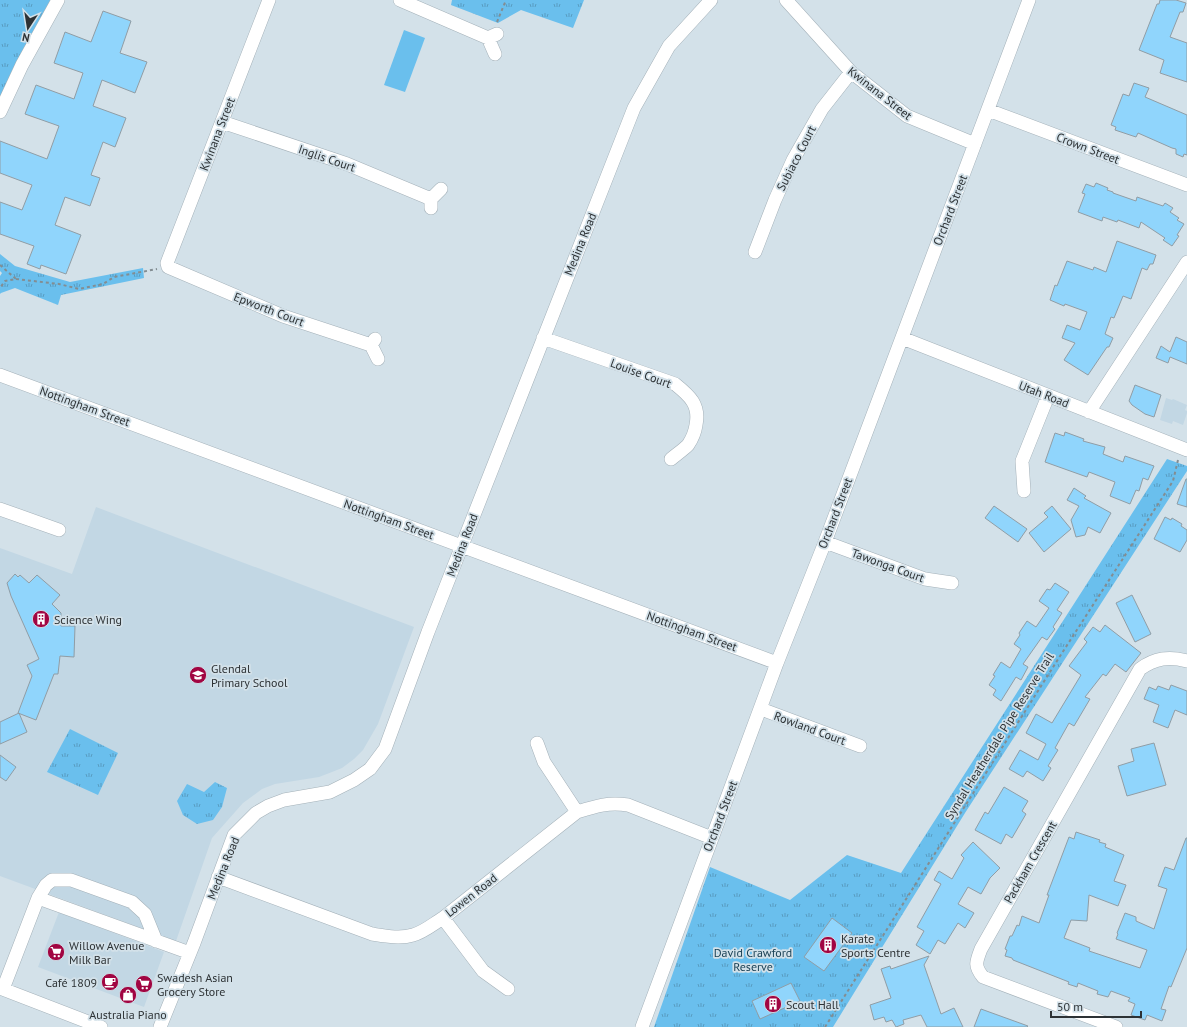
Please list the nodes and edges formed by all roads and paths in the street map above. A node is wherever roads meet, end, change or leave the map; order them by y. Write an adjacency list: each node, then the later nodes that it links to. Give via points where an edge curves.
1 (58, 0): 12 (street, via 22,65)
2 (269, 0): 13 (street, Kwinana Street)
3 (400, 0): 8 (street)
4 (506, 0): 8 (path, via 496,22 504,26)
5 (711, 0): 23 (street, Medina Road, via 669,46 634,108)
6 (786, 0): 10 (street, Kwinana Street)
7 (1029, 0): 11 (street, Orchard Street)
8 (492, 36): 9 (street)
9 (494, 54)
10 (851, 72): 14 (street, Kwinana Street, via 907,116); 17 (street, Subiaco Court, via 822,109 793,160)
11 (988, 110): 14 (street, Orchard Street); 15 (street, Crown Street)
12 (0, 112)
13 (222, 122): 16 (street, Inglis Court, via 347,164 431,204); 20 (street, Kwinana Street, via 167,263)
14 (975, 144): 24 (street, Orchard Street)
15 (1187, 185)
16 (441, 189)
17 (756, 252)
18 (1187, 262): 28 (street)
19 (0, 265): 21 (path)
20 (168, 267): 21 (path, via 114,277 103,284 78,289); 25 (street, Epworth Court, via 283,316 373,342)
21 (16, 279): 22 (path, via 6,281)
22 (0, 288)
23 (543, 338): 30 (street, Louise Court, via 675,384 687,393 695,404 698,416 695,431 688,445); 35 (street, Medina Road)
24 (902, 338): 27 (street, Utah Road); 34 (street, Orchard Street)
25 (378, 359)
26 (0, 375): 35 (street, Nottingham Street)
27 (1048, 396): 28 (street, Utah Road); 31 (street, via 1022,461)
28 (1089, 412): 29 (street, Utah Road)
29 (1185, 456): 55 (path, Syndal Heatherdale Pipe Reserve Trail, via 1178,460 1173,481)
30 (672, 459)
31 (1024, 491)
32 (0, 509): 33 (street)
33 (58, 530)
34 (825, 542): 36 (street, Tawonga Court, via 925,579); 38 (street, Orchard Street)
35 (462, 546): 38 (street, Nottingham Street); 44 (street, Medina Road, via 385,749 370,769 330,792 284,800 256,813 234,835)
36 (952, 583)
37 (1187, 661): 56 (street, Packham Crescent, via 1162,658 1149,662 1140,669 976,962 977,970 983,977)
38 (777, 663): 39 (street, Orchard Street)
39 (761, 709): 41 (street, Rowland Court); 43 (street, Orchard Street)
40 (536, 743): 42 (street, via 544,762)
41 (860, 746)
42 (577, 812): 43 (street, Lowen Road, via 603,804 628,805); 46 (street, Lowen Road)
43 (712, 838): 54 (street, Orchard Street)
44 (218, 877): 46 (street, Lowen Road, via 372,934 395,937 413,935); 48 (street, Medina Road)
45 (38, 898): 47 (street); 47 (street, via 52,880 71,880 132,902 145,914); 50 (street)
46 (442, 918): 49 (street, via 483,971)
47 (156, 941): 48 (street)
48 (190, 953): 53 (street, Medina Road)
49 (508, 988)
50 (2, 989): 51 (street)
51 (67, 1021): 52 (street)
52 (101, 1027)
53 (160, 1027)
54 (642, 1027)
55 (825, 1027)
56 (1116, 1027)

